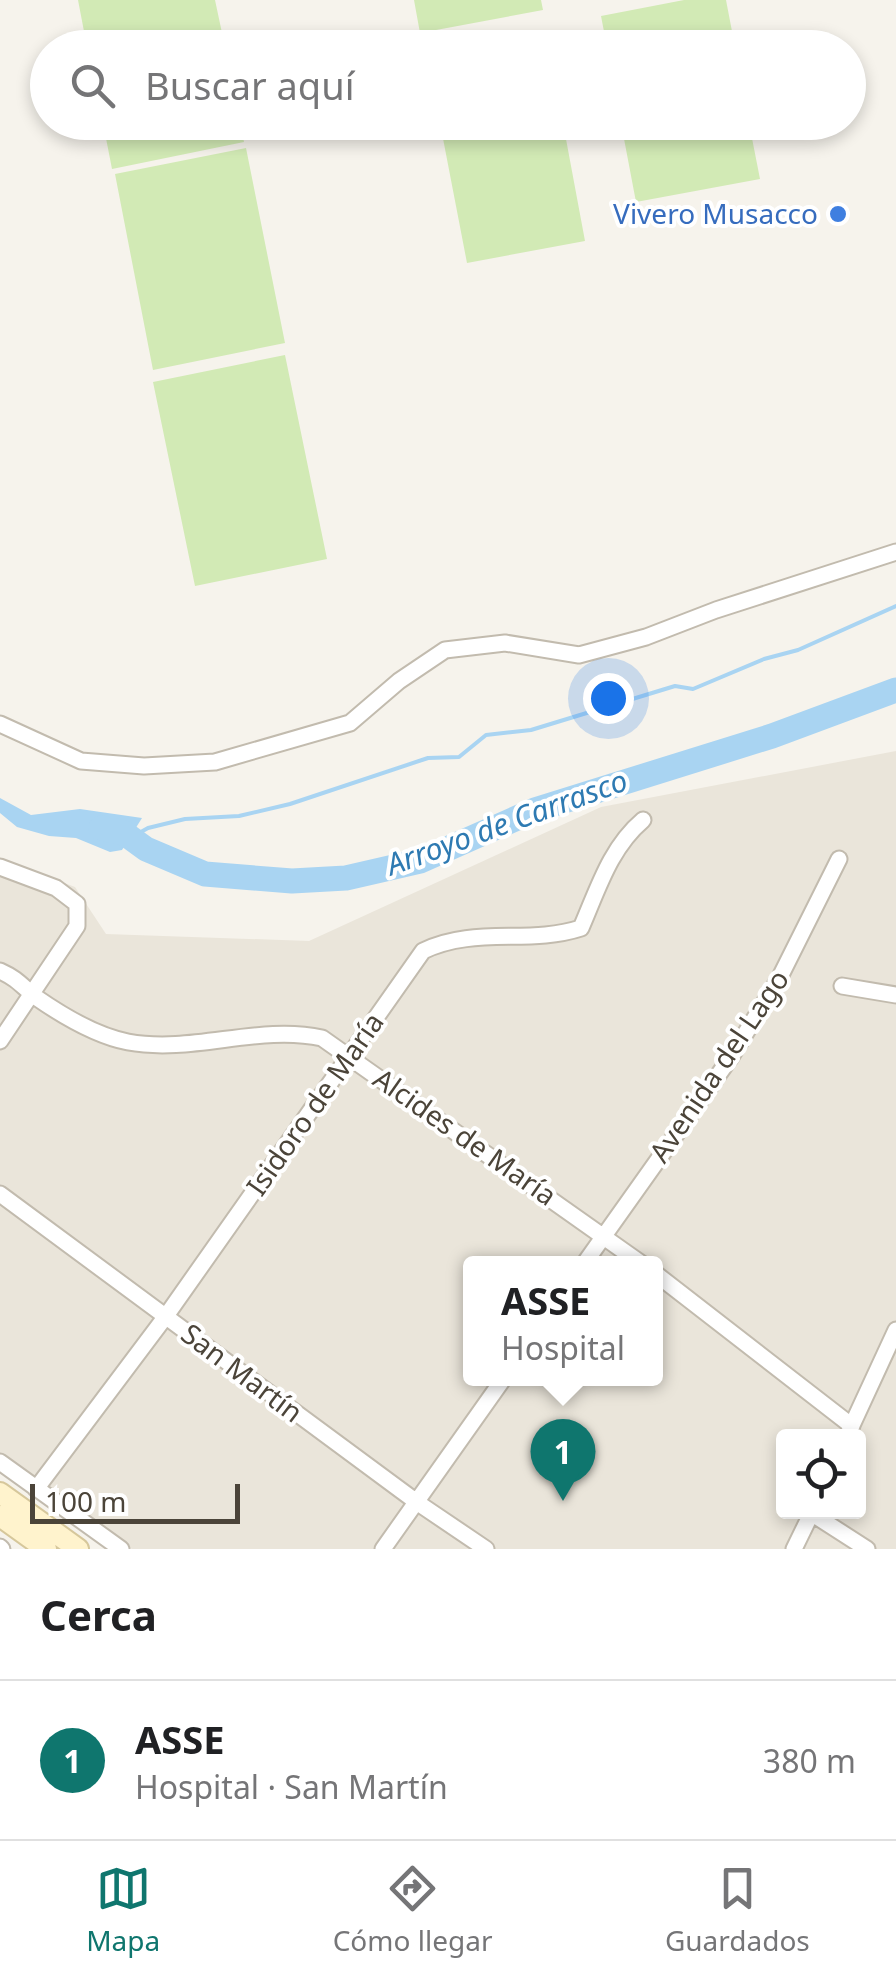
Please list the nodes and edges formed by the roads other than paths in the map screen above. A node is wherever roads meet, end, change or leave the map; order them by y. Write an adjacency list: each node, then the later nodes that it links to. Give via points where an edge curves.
1 (896, 552): 2 (street, via 579,655 505,643 445,650 350,722 216,762 81,762)
2 (0, 724)
3 (642, 820): 11 (street, Isidoro de María, via 610,859 580,928 559,935 474,935 424,950)
4 (839, 859): 13 (street, Avenida del Lago, via 731,1057)
5 (0, 867): 8 (street, via 56,888 77,904 77,926)
6 (0, 971): 8 (street, Alcides de María)
7 (842, 986): 9 (street)
8 (31, 994): 10 (street); 11 (street, Alcides de María, via 63,1016 126,1042 206,1043 295,1032 322,1038)
9 (896, 995)
10 (0, 1041)
11 (349, 1055): 13 (street, Alcides de María); 17 (street, Isidoro de María)
12 (0, 1194): 17 (street, San Martín)
13 (604, 1234): 14 (street, Avenida del Lago); 15 (street, Alcides de María)
14 (589, 1256)
15 (632, 1256)
16 (663, 1280): 20 (street)
17 (166, 1316): 23 (street, Isidoro de María); 25 (street, San Martín)
18 (894, 1342): 21 (street)
19 (498, 1386): 25 (street)
20 (847, 1429)
21 (850, 1429)
22 (0, 1462): 23 (street)
23 (36, 1489): 31 (street)
24 (0, 1493): 30 (main road)
25 (418, 1503): 32 (street); 33 (street, San Martín)
26 (0, 1516): 29 (main road)
27 (808, 1519): 34 (street)
28 (822, 1519): 35 (street)
29 (46, 1549)
30 (78, 1549)
31 (121, 1549)
32 (383, 1549)
33 (486, 1549)
34 (794, 1549)
35 (867, 1549)

